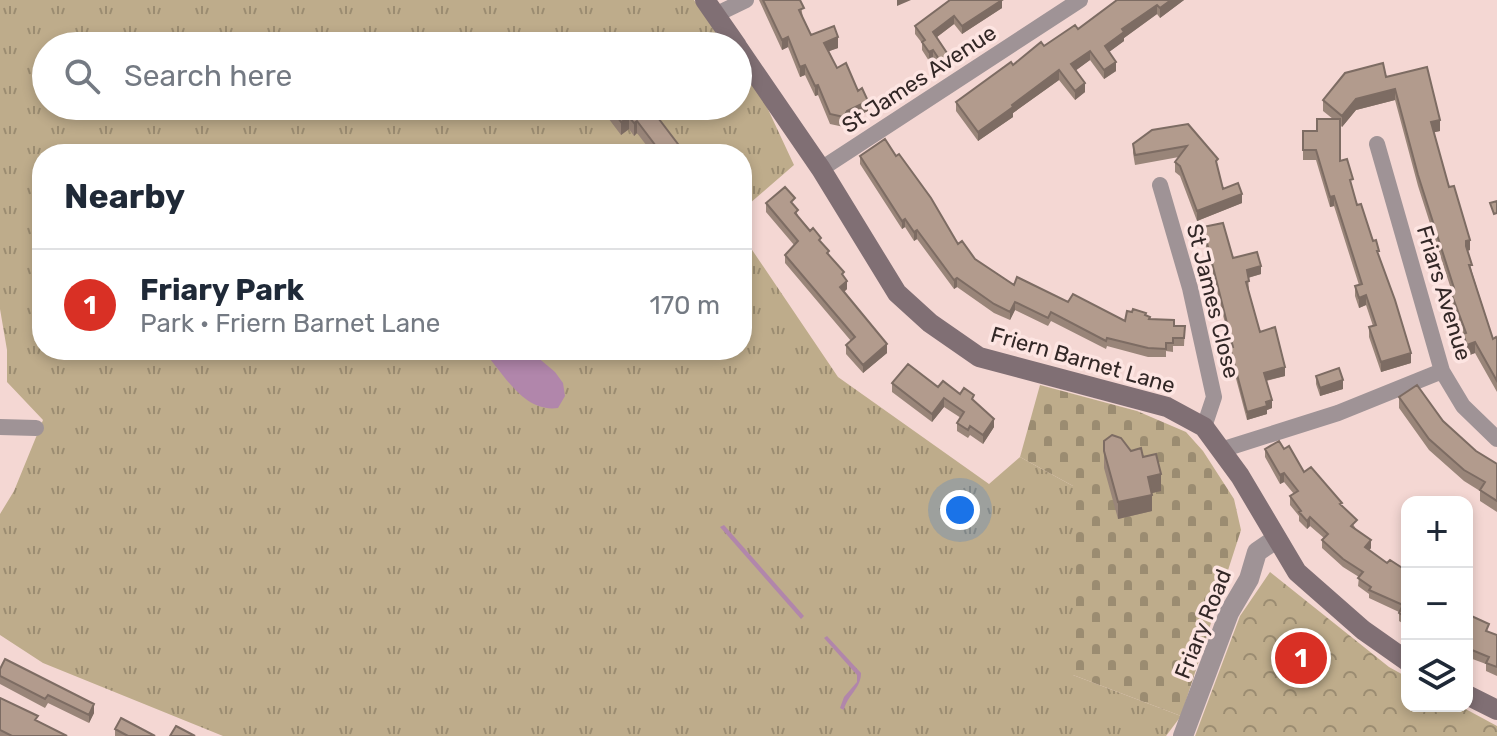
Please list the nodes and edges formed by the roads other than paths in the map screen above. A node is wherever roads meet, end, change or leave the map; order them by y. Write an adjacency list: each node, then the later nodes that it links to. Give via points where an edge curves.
1 (746, 0): 3 (street)
2 (1080, 0): 7 (street, St James Avenue)
3 (710, 7): 4 (main road, Friern Barnet Lane)
4 (727, 32)
5 (752, 69): 7 (main road, Friern Barnet Lane)
6 (1377, 144): 9 (street, Friars Avenue)
7 (821, 169): 11 (main road, Friern Barnet Lane, via 897,293 979,357 1167,407)
8 (1160, 185): 11 (street, St James Close, via 1214,397)
9 (1442, 371): 13 (street, Friars Avenue, via 1463,406); 14 (street, via 1338,413)
10 (0, 427): 12 (street)
11 (1204, 427): 14 (main road, Friern Barnet Lane)
12 (36, 428)
13 (1497, 439)
14 (1221, 450): 15 (main road, Friern Barnet Lane)
15 (1276, 539): 16 (main road, Friern Barnet Lane, via 1297,572 1320,594); 19 (street, Friary Road, via 1257,552)
16 (1401, 657)
17 (1473, 698): 18 (main road)
18 (1497, 710)
19 (1183, 736)

